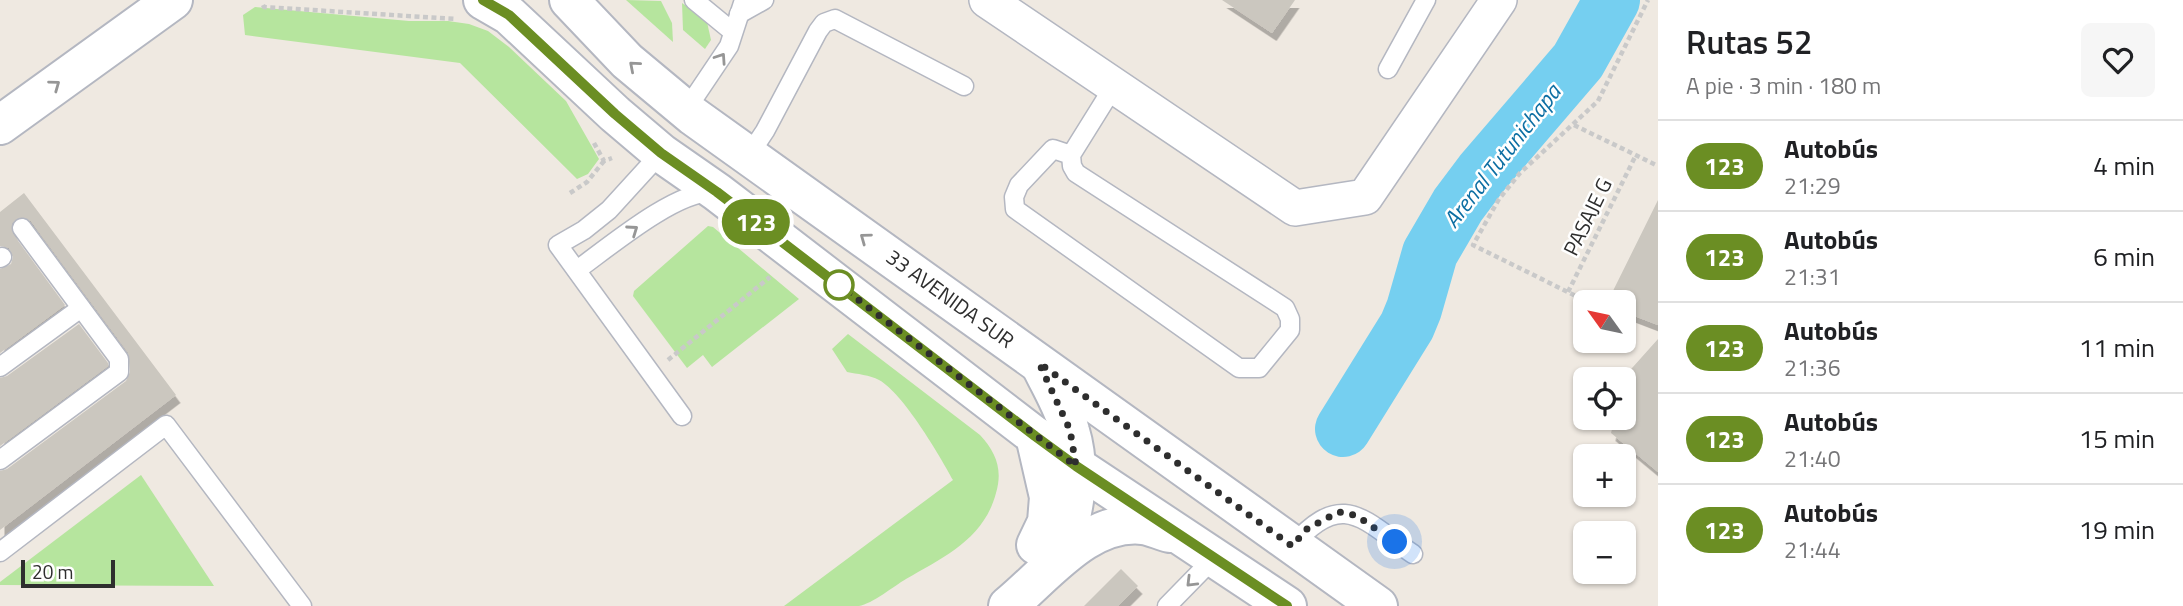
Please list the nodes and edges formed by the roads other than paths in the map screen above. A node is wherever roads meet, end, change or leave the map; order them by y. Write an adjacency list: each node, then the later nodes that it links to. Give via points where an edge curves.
1 (130, 0): 15 (street)
2 (173, 0): 17 (street, one-way to 2)
3 (569, 0): 16 (street, 33 AVENIDA SUR, one-way to 3, via 627,61)
4 (694, 0): 11 (lane)
5 (764, 0): 9 (lane)
6 (987, 0): 14 (street)
7 (1426, 0): 12 (lane)
8 (1499, 0): 14 (street, via 1365,197 1295,208)
9 (742, 7): 11 (lane)
10 (475, 10): 18 (street, via 509,15)
11 (733, 32): 16 (lane, one-way to 11, via 729,46)
12 (1388, 69)
13 (964, 86): 19 (lane, via 835,19 818,31)
14 (1114, 86): 20 (lane)
15 (0, 94)
16 (686, 110): 19 (street, 33 AVENIDA SUR)
17 (0, 125)
18 (654, 147): 21 (street); 23 (lane, via 609,210 558,245)
19 (749, 155): 25 (street, 33 AVENIDA SUR, one-way to 19)
20 (1071, 155): 20 (lane, via 1076,173 1285,308 1290,330 1259,368 1239,368 1015,209 1019,184 1054,149)
21 (717, 192): 23 (lane, one-way to 21, via 662,210 703,192); 28 (street)
22 (22, 228): 24 (lane)
23 (577, 270): 27 (lane)
24 (81, 308): 26 (lane); 29 (lane, via 118,359 119,372)
25 (1039, 363): 30 (street, via 1070,430); 31 (street, 33 AVENIDA SUR)
26 (0, 367)
27 (682, 416)
28 (1035, 436): 30 (street); 37 (street, via 1049,497 1047,522 1015,579)
29 (0, 460)
30 (1076, 466): 32 (street); 35 (street, via 1075,500)
31 (1292, 546): 34 (lane, via 1307,529 1338,512 1360,518); 41 (street, 33 AVENIDA SUR)
32 (1199, 547): 35 (street, via 1143,525 1108,528); 39 (lane, one-way to 39); 40 (street)
33 (0, 552): 36 (lane, via 166,425)
34 (1413, 554)
35 (1060, 558): 38 (street)
36 (302, 606)
37 (985, 606)
38 (1008, 606)
39 (1167, 606)
40 (1287, 606)
41 (1378, 606)

